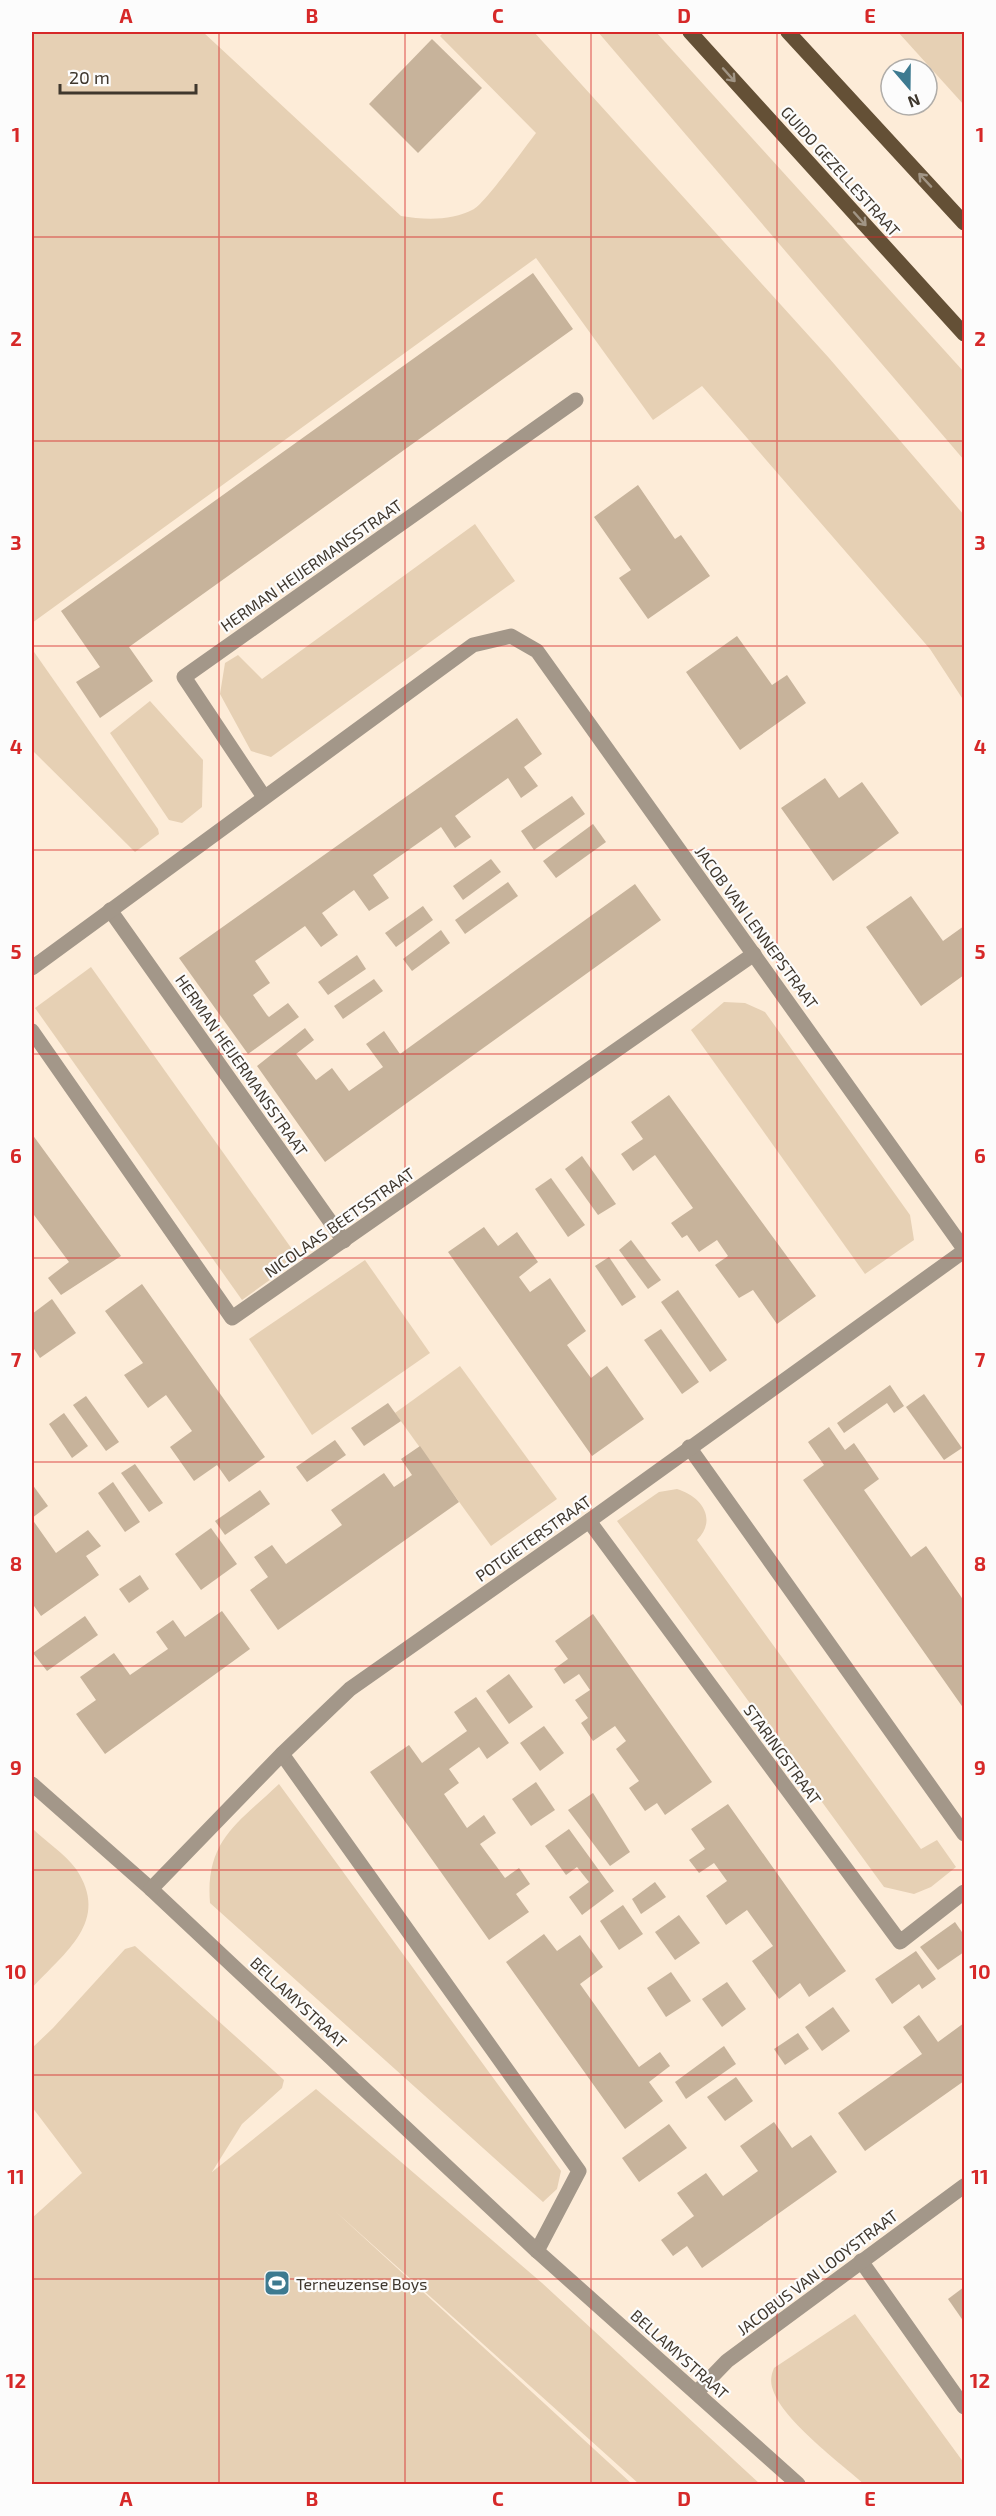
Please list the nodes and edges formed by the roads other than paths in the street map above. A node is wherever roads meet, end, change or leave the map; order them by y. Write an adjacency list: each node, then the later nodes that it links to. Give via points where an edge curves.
1 (690, 32): 4 (main road, GUIDO GEZELLESTRAAT, one-way to 4)
2 (788, 32): 3 (main road, one-way to 2)
3 (964, 223)
4 (964, 334)
5 (576, 400): 6 (street, HERMAN HEIJERMANSSTRAAT, via 184,677)
6 (264, 797): 7 (street); 8 (street, JACOB VAN LENNEPSTRAAT, via 473,645 511,636 537,651)
7 (110, 910): 9 (street); 11 (street, HERMAN HEIJERMANSSTRAAT)
8 (754, 954): 11 (street, NICOLAAS BEETSSTRAAT); 12 (street, JACOB VAN LENNEPSTRAAT)
9 (32, 968)
10 (32, 1031): 11 (street, NICOLAAS BEETSSTRAAT, via 232,1318)
11 (344, 1241)
12 (964, 1250): 13 (street, POTGIETERSTRAAT)
13 (689, 1447): 14 (street, POTGIETERSTRAAT); 17 (street)
14 (589, 1521): 15 (street, POTGIETERSTRAAT, via 350,1689); 19 (street, STARINGSTRAAT, via 900,1942)
15 (282, 1754): 18 (street, POTGIETERSTRAAT); 21 (street, via 579,2171)
16 (32, 1784): 18 (street, BELLAMYSTRAAT)
17 (964, 1834)
18 (151, 1889): 21 (street, BELLAMYSTRAAT)
19 (964, 1892)
20 (964, 2186): 22 (street, JACOBUS VAN LOOYSTRAAT)
21 (537, 2251): 23 (street, BELLAMYSTRAAT)
22 (861, 2261): 23 (street, JACOBUS VAN LOOYSTRAAT, via 727,2361); 24 (street)
23 (697, 2392): 25 (street, BELLAMYSTRAAT)
24 (964, 2407)
25 (798, 2484)

